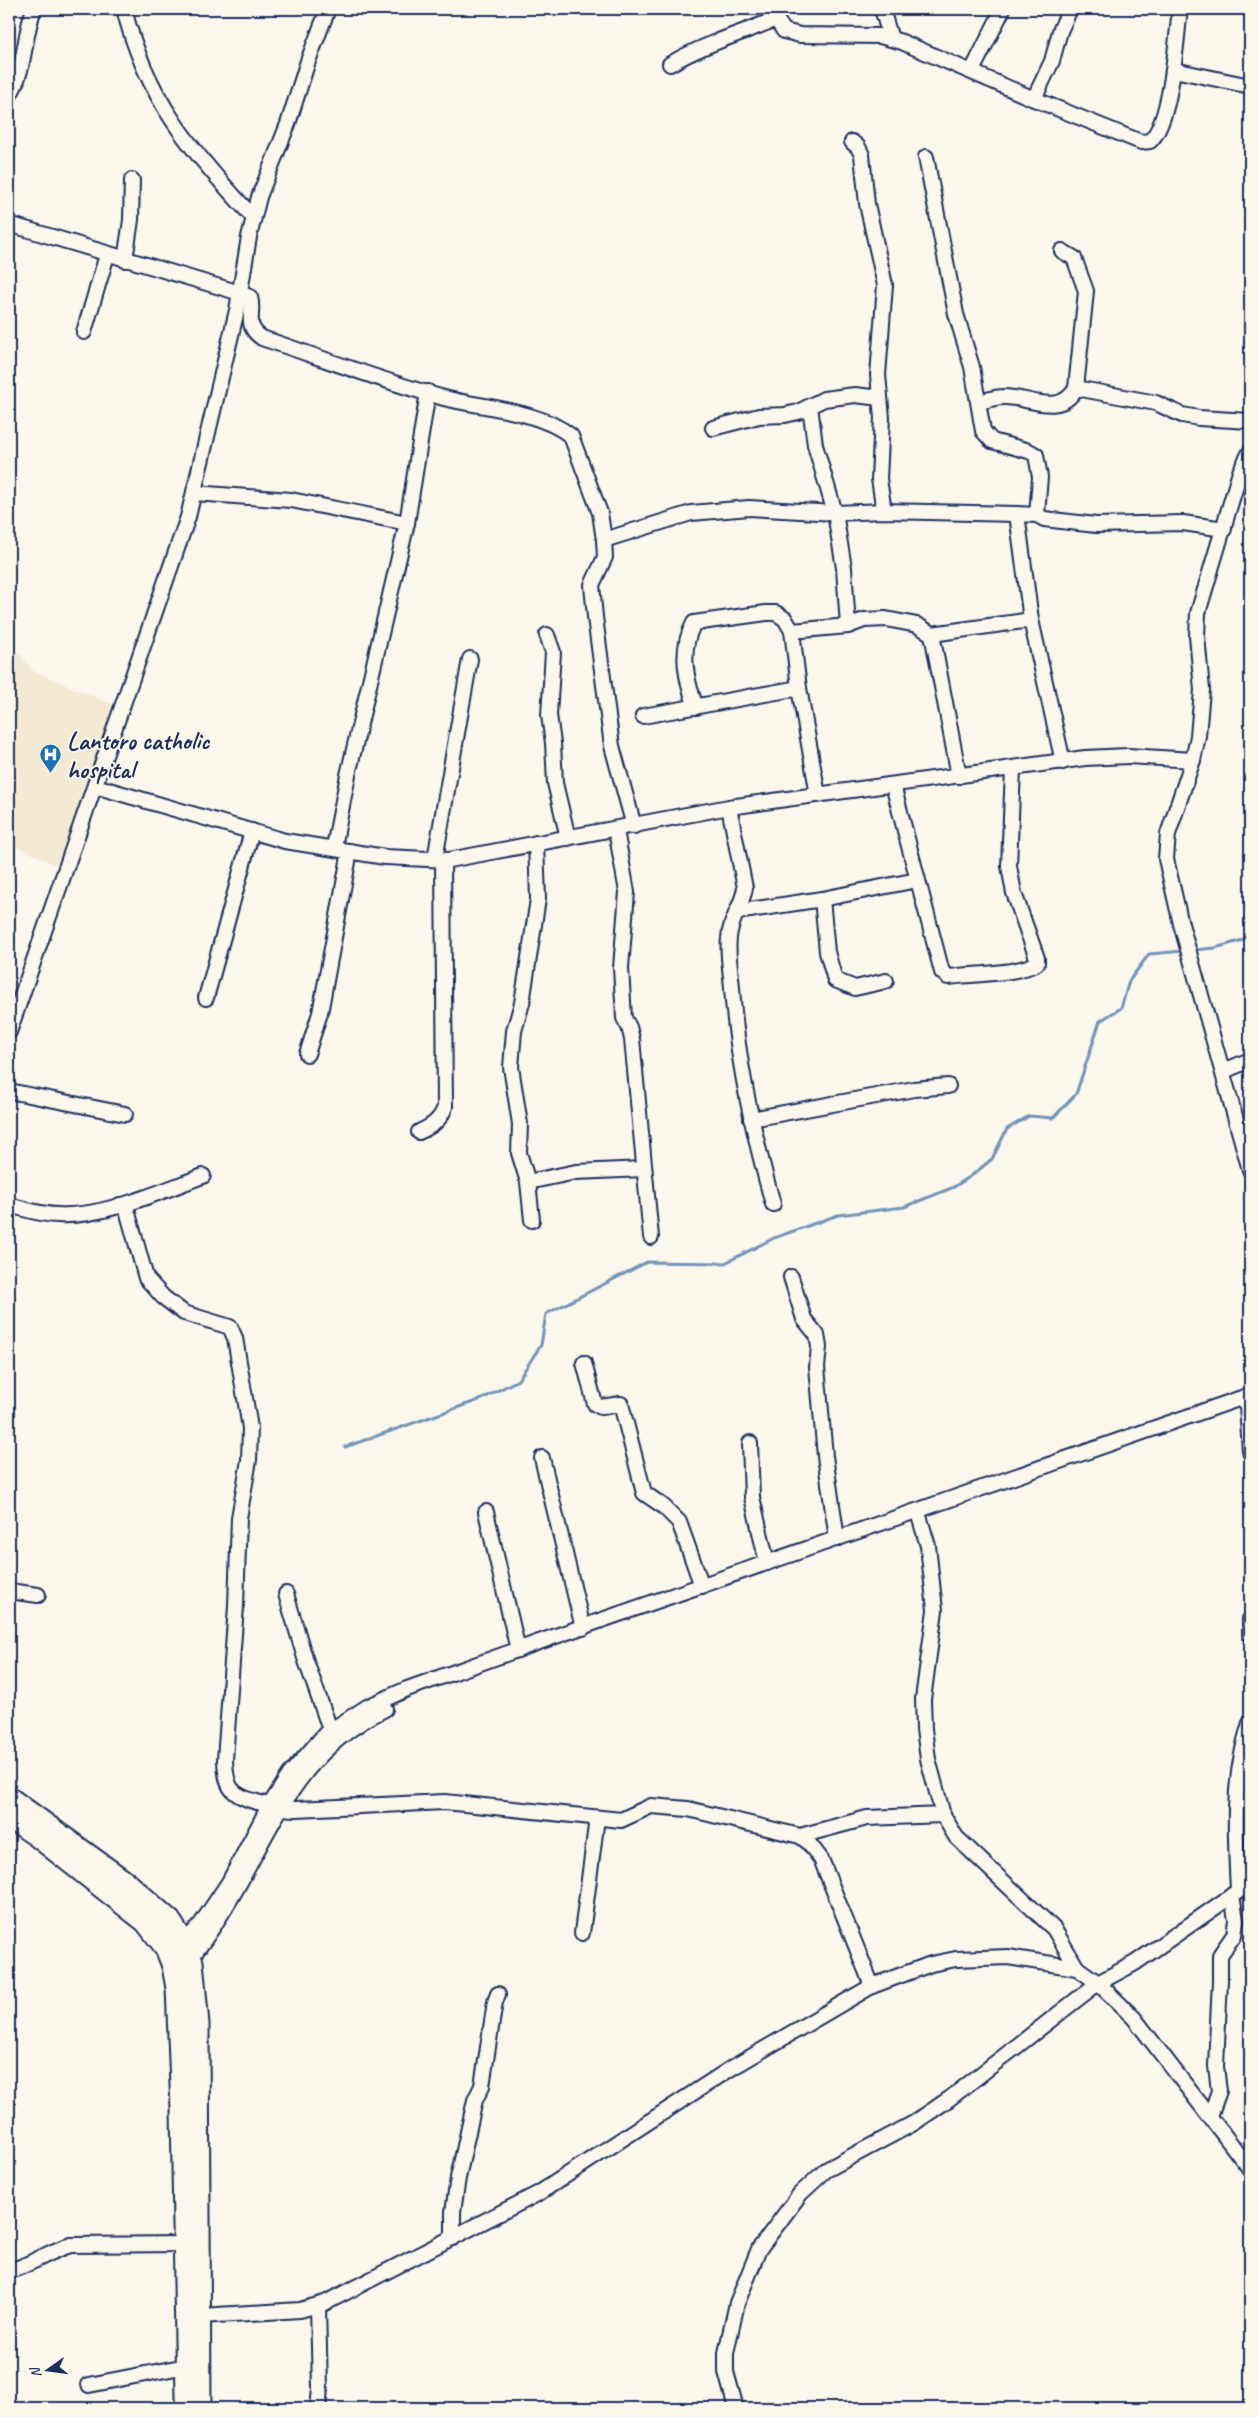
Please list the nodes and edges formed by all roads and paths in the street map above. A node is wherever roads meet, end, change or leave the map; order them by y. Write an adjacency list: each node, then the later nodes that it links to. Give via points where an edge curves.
1 (34, 9): 14 (street, via 23,61)
2 (124, 9): 19 (street, via 131,35 160,104 186,142)
3 (328, 9): 19 (street)
4 (882, 9): 9 (street)
5 (1004, 9): 12 (street)
6 (1070, 9): 15 (street, via 1052,61)
7 (1180, 9): 11 (street)
8 (775, 14): 9 (street, via 784,31 791,34); 10 (street, via 739,34 707,44)
9 (891, 39): 12 (street)
10 (670, 64)
11 (1174, 70): 13 (street); 15 (street, via 1159,129 1150,141 1127,138)
12 (972, 71): 15 (street)
13 (1250, 86)
14 (9, 96)
15 (1034, 99)
16 (852, 142): 28 (street, via 862,155 867,204 885,284 878,375)
17 (926, 157): 29 (street, via 956,314)
18 (132, 180): 23 (street)
19 (253, 217): 24 (street)
20 (9, 224): 22 (street)
21 (1062, 251): 26 (street, via 1074,258 1086,290)
22 (108, 254): 23 (street); 25 (street)
23 (125, 260): 24 (street)
24 (240, 293): 27 (street, via 250,297 251,324 254,332 262,338); 34 (street)
25 (84, 332)
26 (1076, 388): 29 (street, via 1072,397 1062,403 1002,397); 31 (street, via 1156,403 1199,418)
27 (428, 392): 39 (street); 41 (street, via 535,419 561,428 571,436 600,513)
28 (880, 398): 30 (street, via 855,395 824,399); 35 (street, via 879,479)
29 (980, 402): 38 (street, via 983,431 992,440 1036,455 1040,477)
30 (810, 406): 32 (street, via 784,415 759,416); 36 (street, via 815,445)
31 (1250, 421)
32 (713, 428)
33 (1250, 452): 40 (street, via 1240,472)
34 (194, 493): 39 (street, via 291,500); 56 (street, via 174,562)
35 (884, 511): 36 (street); 37 (street)
36 (835, 513): 41 (street, via 749,508 691,514); 43 (street, via 844,568)
37 (1017, 514): 38 (street); 42 (street)
38 (1037, 515): 40 (street, via 1096,525 1183,523)
39 (407, 523): 64 (street)
40 (1224, 529): 51 (street, via 1198,613 1202,690)
41 (604, 540): 59 (street, via 605,556 592,585 594,609 612,746)
42 (1031, 620): 45 (street); 52 (street)
43 (848, 626): 44 (street); 45 (street, via 864,620 886,619 917,626)
44 (792, 631): 48 (street); 49 (street, via 785,619 776,613 694,623 684,666)
45 (932, 634): 54 (street)
46 (547, 635): 62 (street, via 554,664 549,715 555,783)
47 (470, 659): 66 (street)
48 (799, 688): 49 (street); 57 (street)
49 (696, 707): 50 (street)
50 (643, 716)
51 (1193, 760): 52 (street, via 1128,756); 75 (street, via 1166,847 1168,871)
52 (1063, 762): 53 (street)
53 (1013, 769): 54 (street); 67 (street, via 1009,866 1036,963 1010,970 948,977 942,972)
54 (959, 776): 55 (street)
55 (893, 785): 57 (street); 67 (street)
56 (95, 786): 61 (street); 72 (street)
57 (818, 795): 58 (street)
58 (729, 807): 59 (street); 69 (street, via 744,888 743,902)
59 (634, 826): 60 (street)
60 (616, 830): 62 (street); 81 (street, via 627,892 622,968 624,1018 632,1039)
61 (252, 831): 64 (street, via 286,841); 71 (street)
62 (568, 838): 63 (street)
63 (536, 843): 66 (street); 84 (street, via 538,899 522,1003 514,1031 511,1067 520,1124 519,1154)
64 (334, 847): 65 (street)
65 (350, 851): 66 (street, via 384,857); 73 (street, via 320,1012)
66 (439, 860): 80 (street, via 446,1107 433,1125)
67 (918, 880): 68 (street)
68 (822, 899): 69 (street); 70 (street, via 827,952 835,980 854,988)
69 (736, 912): 79 (street, via 728,940 735,1036)
70 (886, 981)
71 (206, 998)
72 (9, 1032)
73 (306, 1054)
74 (1250, 1060): 75 (street)
75 (1224, 1071): 82 (street)
76 (948, 1086): 79 (street)
77 (9, 1091): 78 (street)
78 (125, 1114)
79 (751, 1119): 85 (street)
80 (419, 1132)
81 (644, 1169): 84 (street, via 576,1172); 89 (street)
82 (1250, 1170)
83 (203, 1176): 87 (street)
84 (528, 1182): 88 (street)
85 (773, 1204)
86 (9, 1205): 87 (street, via 71,1216)
87 (120, 1205): 111 (street, via 127,1210 146,1278 169,1303 184,1312 230,1327 235,1338 250,1428 249,1460 239,1518 225,1771 227,1783 238,1796)
88 (532, 1220)
89 (651, 1237)
90 (791, 1277): 98 (street, via 804,1319 817,1336 820,1347 817,1366 824,1456)
91 (584, 1363): 100 (street, via 595,1404 601,1407 621,1404 644,1493 664,1506 679,1522)
92 (1249, 1402): 94 (street); 97 (street); 98 (street)
93 (750, 1444): 99 (street, via 752,1497)
94 (1250, 1452)
95 (542, 1458): 105 (street)
96 (486, 1512): 107 (street)
97 (920, 1519): 109 (street, via 412,1697); 112 (street, via 928,1546 935,1610 923,1699 924,1729 928,1759)
98 (837, 1539): 99 (street)
99 (767, 1563): 100 (street)
100 (702, 1586): 105 (street)
101 (9, 1592): 103 (street)
102 (286, 1594): 109 (street)
103 (38, 1595)
104 (1250, 1619): 106 (street)
105 (583, 1628): 107 (street)
106 (1250, 1635)
107 (518, 1650): 109 (street, via 385,1698)
108 (1250, 1722): 116 (street, via 1237,1780)
109 (332, 1735): 111 (street, via 290,1774)
110 (9, 1798): 118 (highway, via 128,1884 170,1921)
111 (274, 1807): 114 (street, via 455,1802); 118 (street, via 234,1894)
112 (943, 1815): 115 (street, via 867,1818); 119 (street, via 956,1838 1054,1929)
113 (9, 1817): 123 (highway, via 146,1922 166,1948 177,1988)
114 (597, 1818): 115 (street, via 621,1820 651,1806 688,1809); 117 (street)
115 (800, 1836): 121 (street, via 821,1859)
116 (1240, 1890): 120 (street, via 1143,1958); 124 (street, via 1234,1934 1220,1955 1216,2066 1219,2094)
117 (582, 1933)
118 (188, 1950): 123 (highway, via 198,2014)
119 (1077, 1968): 120 (street); 121 (street, via 1008,1958 956,1959 931,1964)
120 (1098, 1983): 124 (street, via 1134,2018); 136 (street, via 949,2099 914,2123 831,2167 800,2194 760,2249 737,2303 726,2353 726,2372)
121 (872, 1986): 126 (street, via 730,2069 539,2193)
122 (498, 1994): 126 (street, via 482,2086 475,2100 458,2178 453,2212)
123 (191, 2109): 127 (highway); 130 (highway)
124 (1210, 2116): 125 (street)
125 (1250, 2169)
126 (454, 2238): 129 (street)
127 (183, 2244): 128 (street, via 71,2245); 131 (highway)
128 (9, 2271)
129 (318, 2306): 130 (street); 135 (street)
130 (201, 2316): 134 (highway)
131 (186, 2366): 132 (street); 133 (highway)
132 (90, 2385)
133 (187, 2408)
134 (200, 2408)
135 (318, 2408)
136 (736, 2408)

